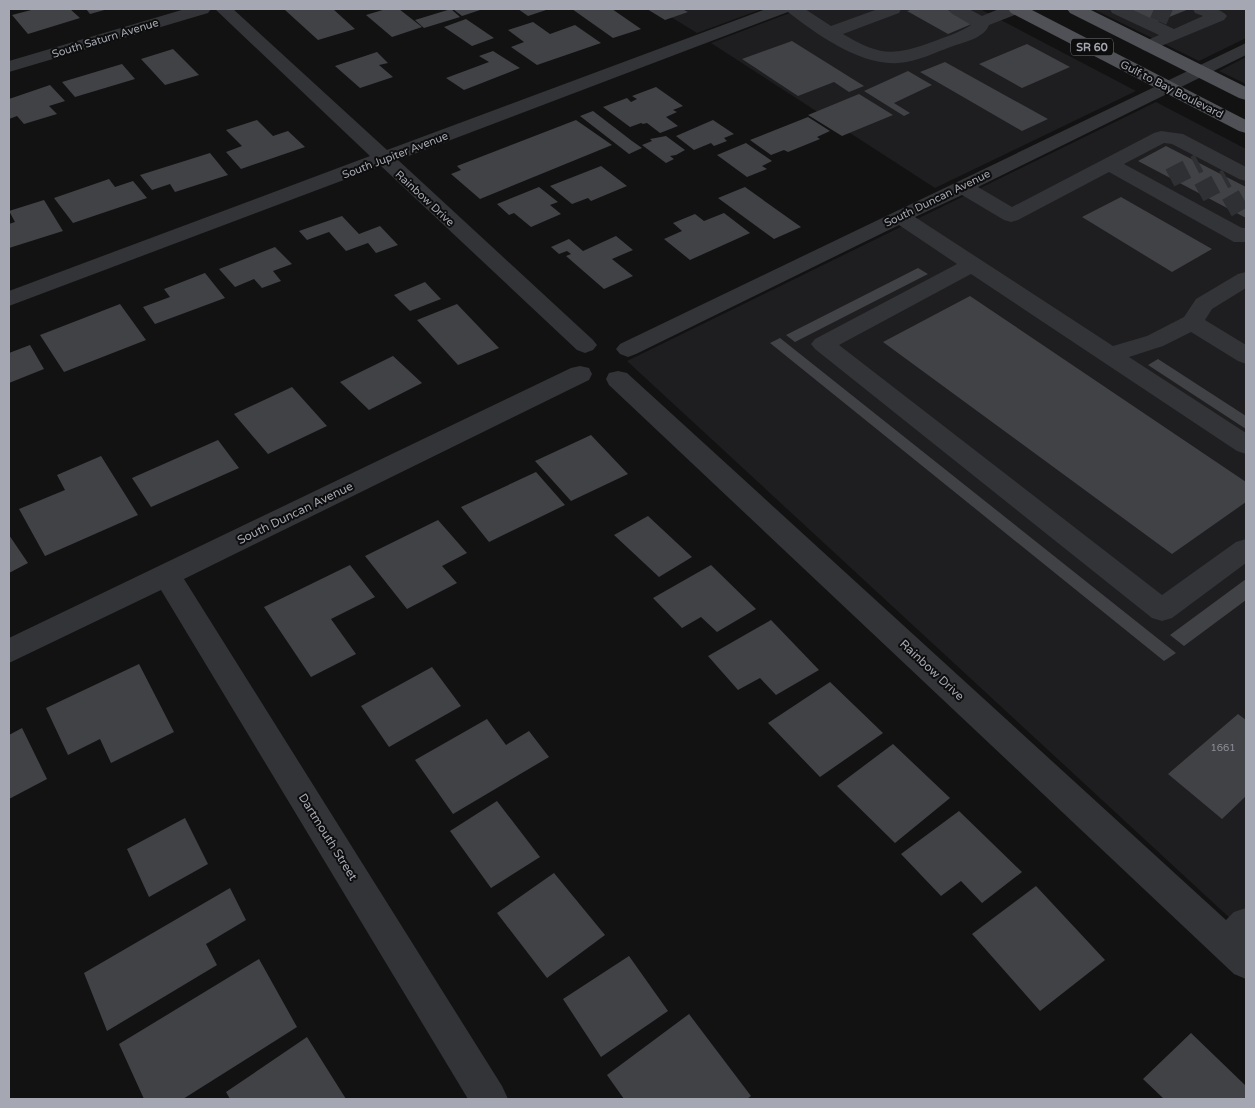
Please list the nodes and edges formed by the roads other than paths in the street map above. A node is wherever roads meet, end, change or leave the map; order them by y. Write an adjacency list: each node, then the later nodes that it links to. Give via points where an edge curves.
1 (202, 9): 20 (street, South Saturn Avenue)
2 (223, 9): 25 (street, Rainbow Drive)
3 (781, 9): 25 (street, South Jupiter Avenue)
4 (794, 9): 14 (street)
5 (893, 9): 14 (street)
6 (957, 9): 12 (street)
7 (1015, 9): 12 (street); 22 (main road, Gulf to Bay Boulevard / SR 60)
8 (1076, 9): 18 (main road, SR 60)
9 (1118, 9): 16 (street)
10 (1201, 9): 13 (street, via 1218,16)
11 (1170, 16): 13 (street)
12 (981, 22): 14 (street, via 979,28 968,34 910,56 896,58 870,55)
13 (1193, 27): 15 (street); 16 (street)
14 (832, 32)
15 (1210, 34)
16 (1173, 35): 18 (street)
17 (1226, 42): 19 (street)
18 (1150, 46): 21 (main road, SR 60)
19 (1244, 49): 21 (street, South Duncan Avenue)
20 (9, 67)
21 (1200, 71): 22 (street, South Duncan Avenue); 23 (main road, SR 60)
22 (1167, 86): 24 (main road, Gulf to Bay Boulevard / SR 60); 29 (street, South Duncan Avenue)
23 (1246, 94)
24 (1246, 127)
25 (384, 159): 39 (street, South Jupiter Avenue); 41 (street, Rainbow Drive)
26 (1109, 164): 27 (street, via 1161,138 1176,138 1204,160); 29 (street, via 1011,216); 30 (street)
27 (1237, 175)
28 (1170, 178): 30 (street)
29 (962, 186): 34 (street, South Duncan Avenue)
30 (1152, 187): 32 (street)
31 (1199, 193): 32 (street)
32 (1180, 203): 35 (street)
33 (1227, 208): 35 (street)
34 (900, 216): 37 (street); 41 (street, South Duncan Avenue)
35 (1208, 218): 36 (street, via 1242,237)
36 (1246, 234)
37 (973, 264): 42 (street); 47 (street, via 822,344 1162,610)
38 (1246, 279): 40 (street, via 1204,304)
39 (9, 299)
40 (1192, 322): 42 (street, via 1155,342); 43 (street)
41 (607, 344): 44 (street, via 574,356 573,362); 45 (street, via 633,355 635,362 627,374)
42 (1110, 355): 46 (street)
43 (1246, 356)
44 (580, 374): 45 (street, via 598,380); 48 (street, South Duncan Avenue)
45 (618, 378): 50 (street, Rainbow Drive)
46 (1246, 445)
47 (1246, 549)
48 (167, 575): 49 (street, South Duncan Avenue); 51 (street, Dartmouth Street)
49 (9, 651)
50 (1240, 943)
51 (489, 1099)

